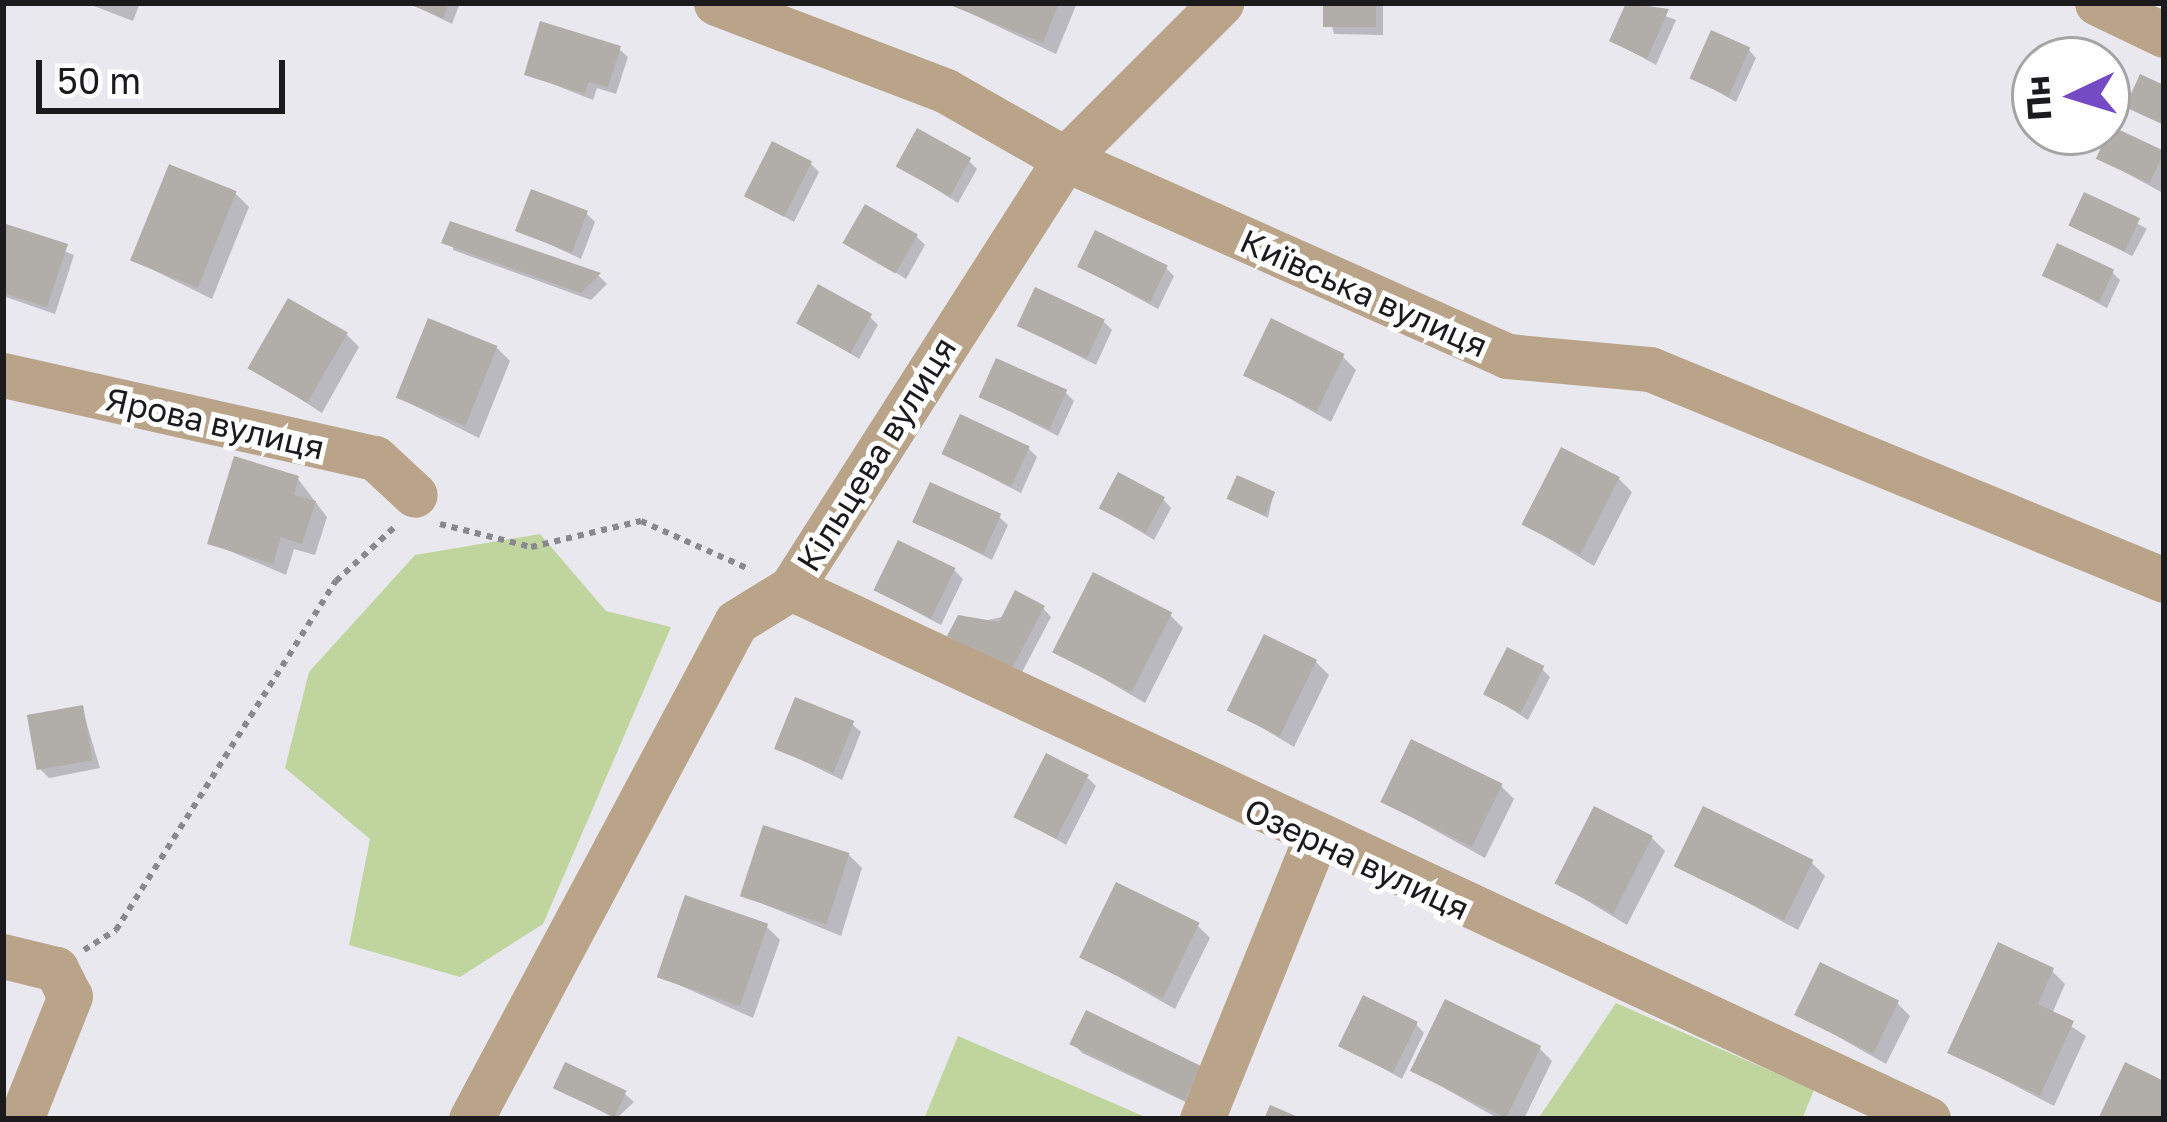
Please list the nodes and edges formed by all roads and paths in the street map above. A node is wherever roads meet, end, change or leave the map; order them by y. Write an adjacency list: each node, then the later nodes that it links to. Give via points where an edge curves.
1 (716, 3): 5 (street, Київська вулиця, via 946,91)
2 (1221, 3): 5 (street, Кільцева вулиця)
3 (2097, 3): 4 (street)
4 (2164, 35)
5 (1065, 159): 8 (street, Київська вулиця, via 1507,356 1650,369); 9 (street, Кільцева вулиця)
6 (3, 375): 7 (street, Ярова вулиця, via 375,458)
7 (417, 501): 9 (path, via 450,531 531,548 641,521); 12 (path, via 336,581 116,930)
8 (2164, 580)
9 (791, 588): 10 (street, Озерна вулиця); 15 (street, Кільцева вулиця, via 736,622)
10 (1315, 840): 13 (street, Озерна вулиця); 16 (street)
11 (3, 956): 12 (street)
12 (56, 969): 14 (street, via 70,996)
13 (1843, 1102): 17 (street, Озерна вулиця)
14 (21, 1119)
15 (471, 1119)
16 (1202, 1119)
17 (1928, 1119)

